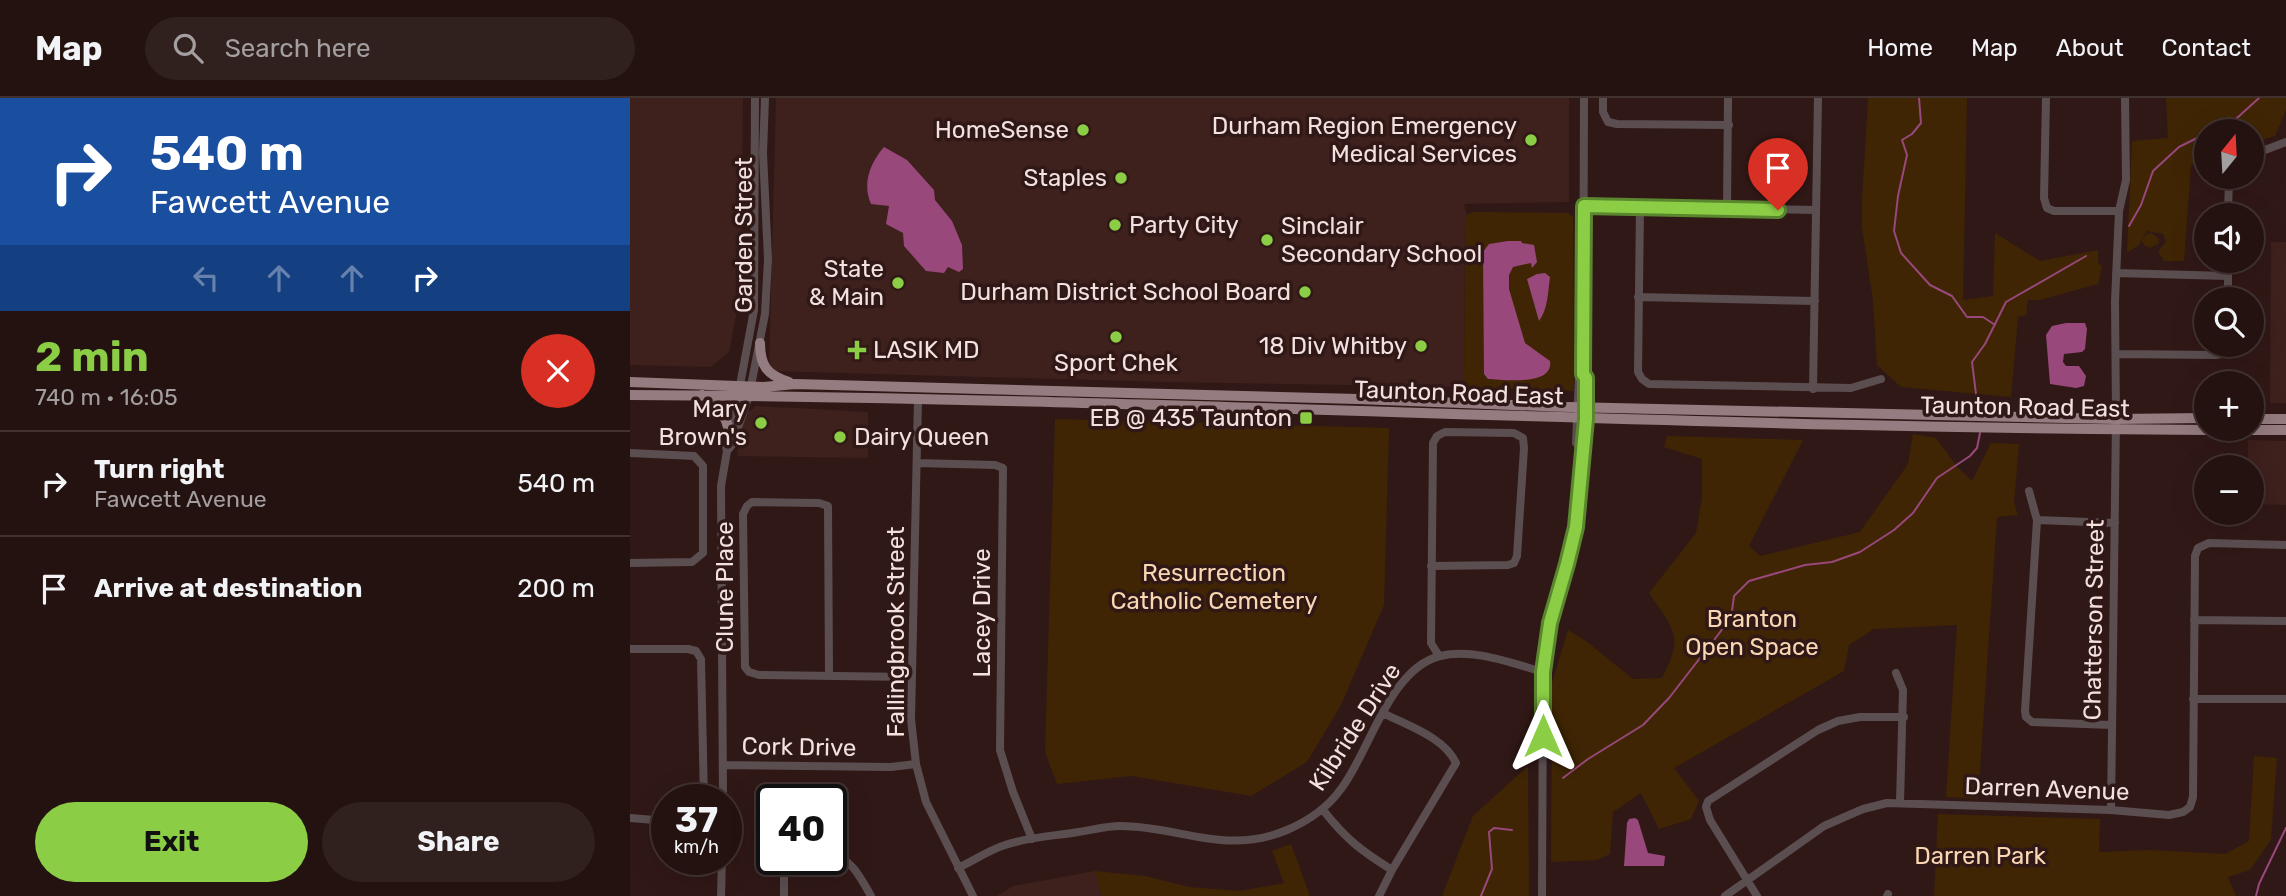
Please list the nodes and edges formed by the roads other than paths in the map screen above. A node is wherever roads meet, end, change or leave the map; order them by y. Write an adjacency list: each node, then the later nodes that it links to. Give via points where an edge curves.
1 (755, 98): 29 (street, Garden Street, via 754,310)
2 (765, 98): 22 (street, Garden Street, via 768,258)
3 (1584, 98): 12 (street)
4 (1603, 98): 9 (street, via 1603,112 1616,124)
5 (1728, 98): 9 (street)
6 (1818, 98): 15 (street)
7 (2046, 98): 16 (street, via 2047,208)
8 (2125, 98): 16 (street, Chatterson Street, via 2126,180)
9 (1729, 125): 14 (street)
10 (2286, 142): 11 (street)
11 (2264, 150)
12 (1584, 206): 13 (street); 33 (street)
13 (1640, 208): 14 (street); 20 (street)
14 (1727, 210): 15 (street)
15 (1816, 210): 21 (street)
16 (2119, 211): 17 (street, Chatterson Street)
17 (2116, 273): 18 (street); 23 (street, Chatterson Street)
18 (2228, 275): 19 (street)
19 (2228, 287)
20 (1638, 297): 21 (street); 28 (street, via 1638,372 1649,384)
21 (1815, 301): 28 (street)
22 (760, 343): 27 (main road, via 760,358 768,372); 29 (street, Garden Street)
23 (2116, 354): 24 (street); 41 (street, Chatterson Street)
24 (2194, 355)
25 (1881, 380): 28 (street, via 1851,388)
26 (630, 382): 29 (main road, Taunton Road East)
27 (795, 384): 29 (main road, Taunton Road East); 33 (main road, Taunton Road East)
28 (1813, 389)
29 (744, 391): 31 (main road, Taunton Road East); 32 (main road, Taunton Road East); 43 (street, Garden Street); 44 (street, Garden Street)
30 (630, 394): 31 (main road, Taunton Road East)
31 (702, 395): 43 (main road, via 723,411)
32 (918, 398): 35 (main road, Taunton Road East); 46 (street, Fallingbrook Street)
33 (1582, 407): 34 (main road, Taunton Road East); 35 (street)
34 (1803, 411): 36 (main road, Taunton Road East); 40 (main road)
35 (1582, 419): 40 (main road, Taunton Road East); 57 (street, via 1576,443 1582,450 1576,527 1550,623)
36 (1860, 419): 40 (main road, Taunton Road East); 41 (main road, Taunton Road East)
37 (2194, 419): 41 (main road, Taunton Road East)
38 (2264, 419): 39 (main road)
39 (2286, 419)
40 (1803, 424)
41 (2116, 425): 42 (main road, Taunton Road East); 49 (street, Chatterson Street)
42 (2286, 430)
43 (729, 432): 44 (street, Garden Street)
44 (727, 451): 67 (street, Garden Street, via 721,486)
45 (630, 453): 51 (street, via 694,456 703,466 703,553 692,562)
46 (918, 463): 60 (street, Fallingbrook Street); 75 (street, Lacey Drive, via 995,464 1003,468 1000,750)
47 (2029, 491): 48 (street)
48 (2037, 520): 49 (street); 65 (street, via 2026,718)
49 (2115, 523): 65 (street, Chatterson Street)
50 (2286, 545): 53 (street, via 2209,543 2197,548)
51 (630, 563)
52 (1431, 566): 52 (street, via 1433,443 1437,436 1445,432 1514,433 1522,438 1514,563); 56 (street, via 1432,643)
53 (2193, 620): 54 (street); 61 (street)
54 (2286, 621)
55 (630, 649): 68 (street, via 688,649 701,659)
56 (1439, 656): 57 (street, Kilbride Drive, via 1466,654); 63 (street, Kilbride Drive, via 1417,666)
57 (1543, 672): 87 (street)
58 (1896, 673): 64 (street, via 1903,690)
59 (829, 675): 59 (street, Clune Place, via 828,506 750,503 743,514 744,667 759,675); 60 (street, Clune Place)
60 (911, 677): 66 (street, Fallingbrook Street)
61 (2193, 699): 62 (street); 72 (street, Darren Avenue, via 2190,807 2169,815)
62 (2286, 699)
63 (1384, 713): 71 (street, Kilbride Drive, via 1342,788); 78 (street, via 1442,744 1456,763)
64 (1904, 717): 70 (street); 81 (street, via 1838,721 1708,801 1710,820)
65 (2111, 725): 72 (street, Chatterson Street)
66 (916, 764): 67 (street, Cork Drive); 77 (street, Fallingbrook Street, via 926,802)
67 (723, 765): 69 (street, Garden Street)
68 (704, 784)
69 (723, 784)
70 (1900, 803): 72 (street, Darren Avenue); 81 (street, Darren Avenue, via 1863,809 1824,826)
71 (1323, 810): 75 (street, Kilbride Drive, via 1288,830 1235,841 1119,826); 78 (street, via 1343,836)
72 (2111, 810)
73 (630, 818): 74 (street)
74 (651, 820)
75 (1032, 839): 77 (street, Kilbride Drive, via 1005,845)
76 (847, 863): 84 (street, via 856,869)
77 (957, 868): 85 (street, Fallingbrook Street)
78 (1392, 870): 86 (street)
79 (722, 875): 82 (street)
80 (784, 875): 83 (street)
81 (1748, 881): 88 (street, Darren Avenue); 89 (street)
82 (721, 896)
83 (784, 896)
84 (871, 896)
85 (973, 896)
86 (1379, 896)
87 (1542, 896)
88 (1725, 896)
89 (1757, 896)

